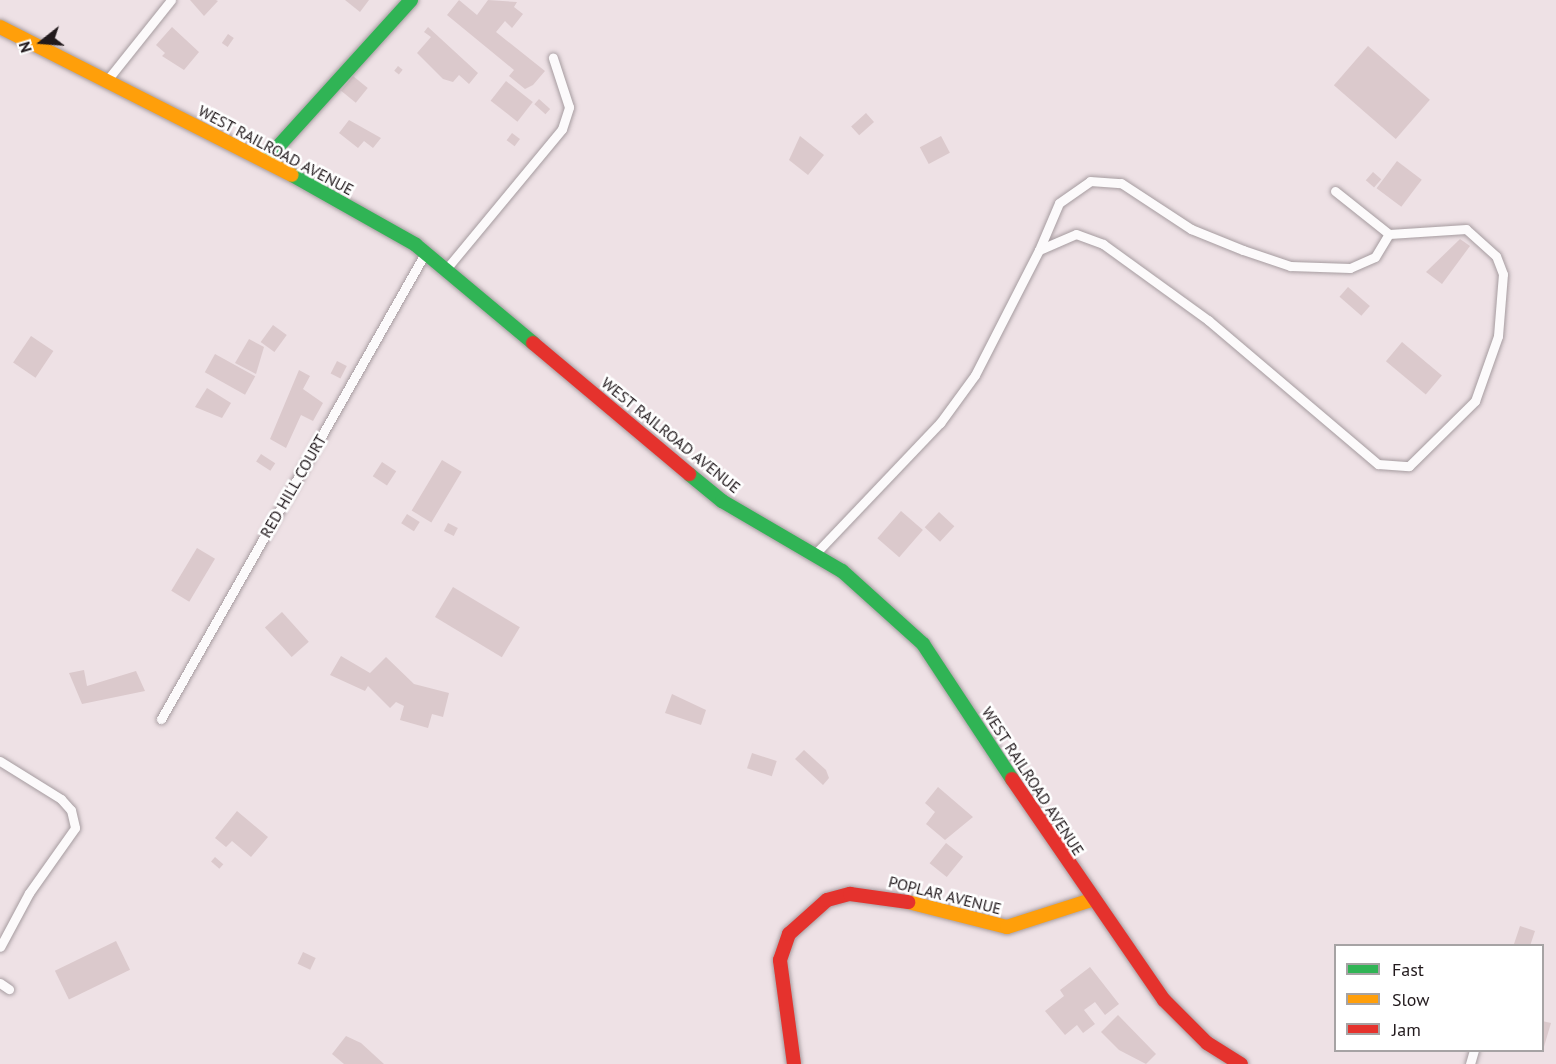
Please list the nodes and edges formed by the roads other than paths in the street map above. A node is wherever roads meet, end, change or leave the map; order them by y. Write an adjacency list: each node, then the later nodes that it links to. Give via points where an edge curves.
1 (171, 0): 5 (lane)
2 (411, 0): 6 (main road)
3 (0, 27): 5 (main road, WEST RAILROAD AVENUE)
4 (553, 58): 11 (lane, via 569,107 562,129)
5 (106, 80): 6 (main road, WEST RAILROAD AVENUE)
6 (266, 160): 10 (main road, WEST RAILROAD AVENUE)
7 (1335, 191): 8 (lane)
8 (1389, 234): 9 (lane, via 1375,257 1350,268 1290,266 1191,229 1121,183 1090,181 1059,203); 9 (lane, via 1466,229 1496,256 1503,274 1498,336 1475,400 1409,466 1378,464 1208,320 1103,244 1076,234)
9 (1040, 250): 12 (lane, via 975,375 940,423)
10 (425, 253): 11 (main road, WEST RAILROAD AVENUE); 13 (lane, RED HILL COURT)
11 (446, 270): 12 (main road, WEST RAILROAD AVENUE, via 722,501)
12 (816, 553): 15 (main road, WEST RAILROAD AVENUE, via 923,644)
13 (161, 719)
14 (0, 761): 16 (lane, via 62,799 71,810 75,828 29,893)
15 (1091, 900): 19 (main road, POPLAR AVENUE, via 1007,927 883,896 850,894 826,900 789,934 780,960); 20 (main road, WEST RAILROAD AVENUE, via 1184,1023)
16 (0, 947)
17 (0, 983): 18 (lane)
18 (9, 989)
19 (794, 1064)
20 (1241, 1064)

